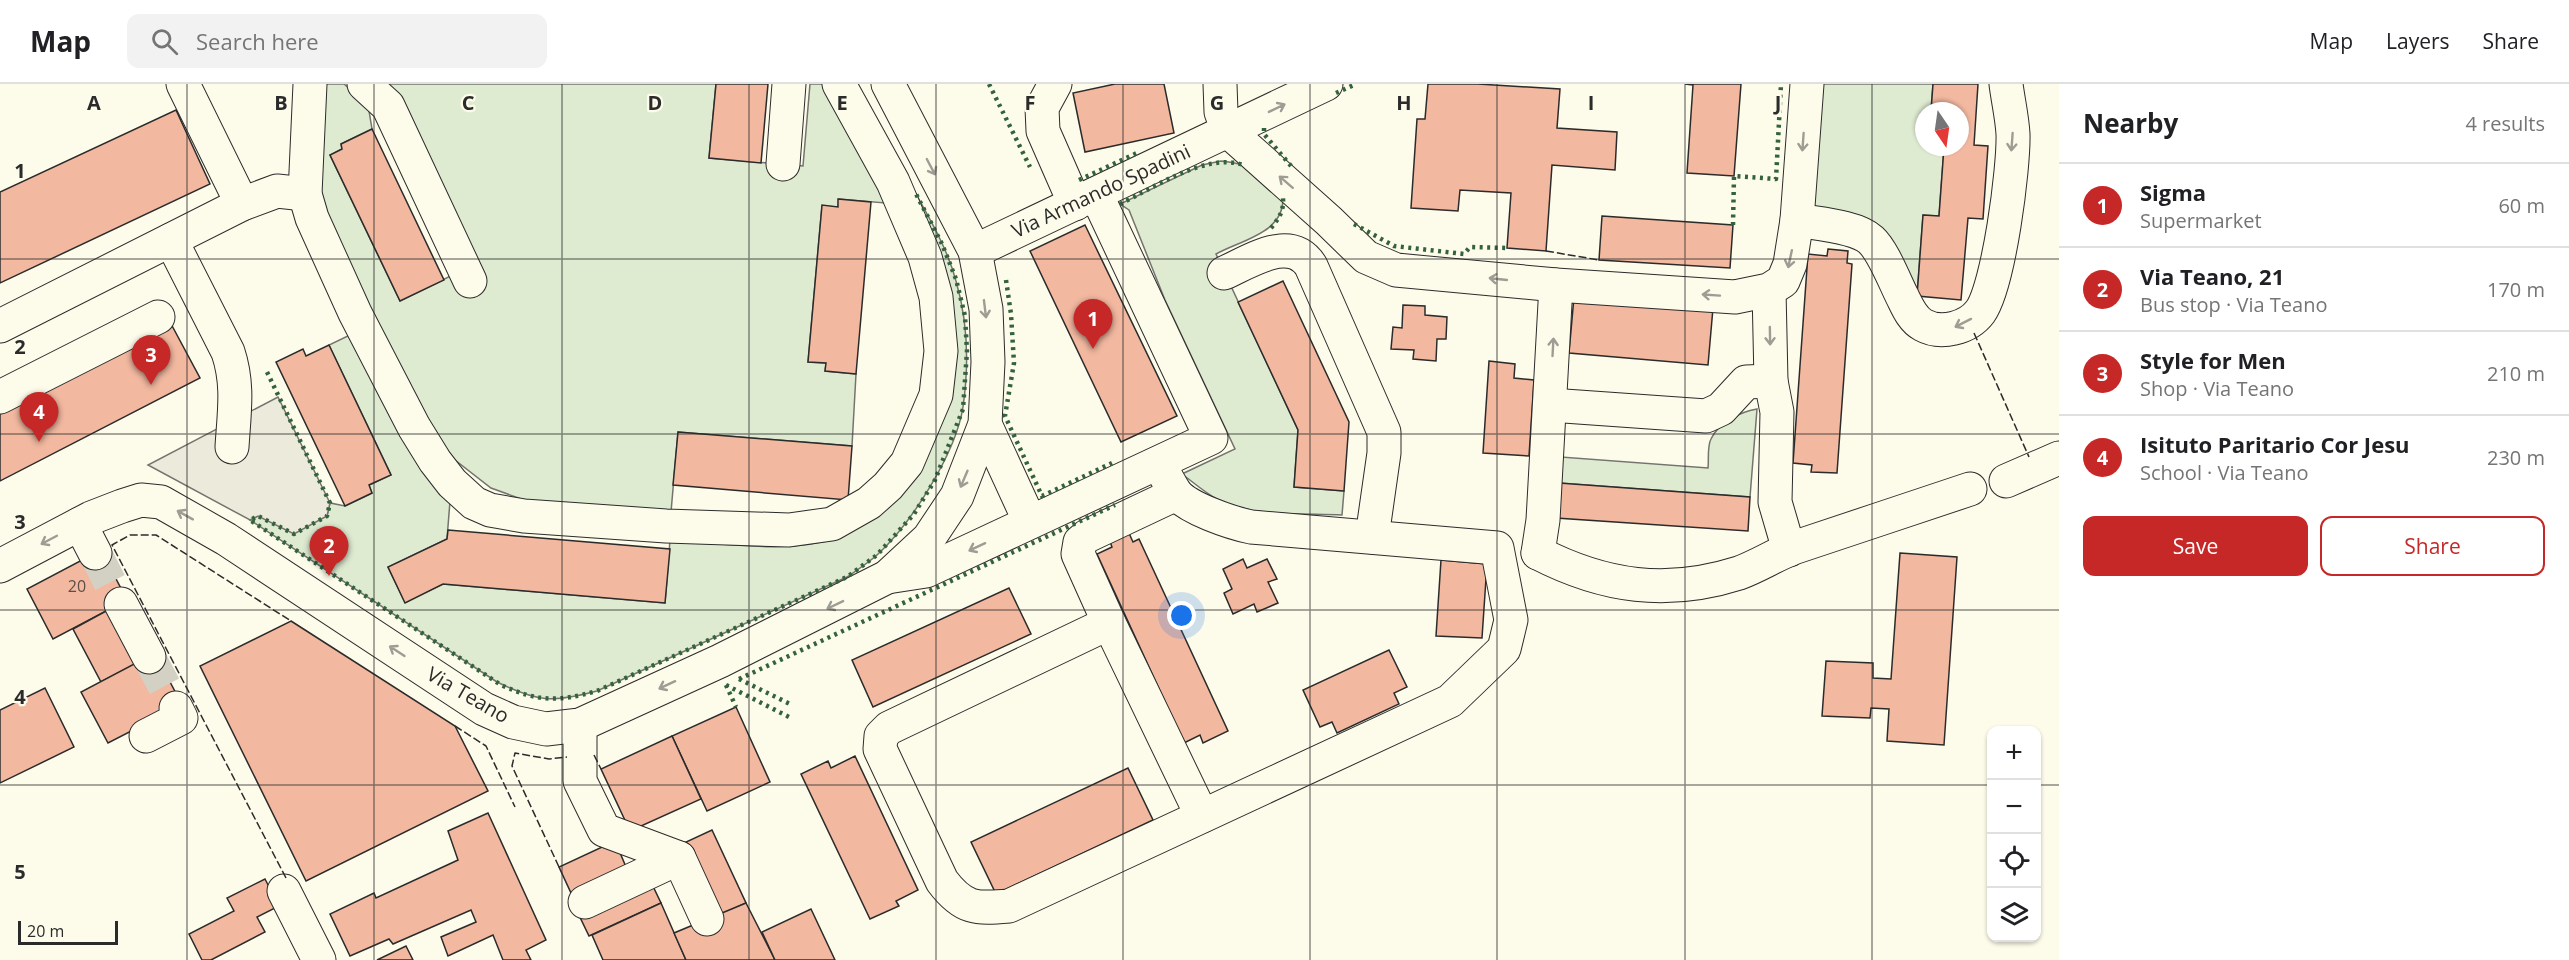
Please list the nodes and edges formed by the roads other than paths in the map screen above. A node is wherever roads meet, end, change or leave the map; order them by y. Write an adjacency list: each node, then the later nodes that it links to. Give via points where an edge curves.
1 (183, 84): 16 (street)
2 (310, 84): 14 (street)
3 (364, 84): 23 (street, via 388,106)
4 (789, 84): 13 (street)
5 (839, 84): 14 (street, via 893,182 925,257 936,297 941,351 936,395 907,463 869,503 832,524 815,528 666,526 524,516 474,503 452,483 414,427 355,313)
6 (888, 84): 20 (street, one-way to 20)
7 (1055, 84): 15 (street, via 1042,108 1043,131)
8 (1221, 84): 12 (street, via 1221,112)
9 (1326, 84): 12 (street, Via Armando Spadini, one-way to 9)
10 (1807, 84): 17 (street, one-way to 17)
11 (2006, 84): 17 (street, one-way to 17, via 2013,134 2003,236 1988,294 1980,312 1965,324 1941,329 1921,324 1910,312 1871,240 1855,230)
12 (1228, 131): 15 (street, Via Armando Spadini); 18 (street, one-way to 12)
13 (783, 165)
14 (305, 194): 16 (street, via 277,191)
15 (1085, 199): 20 (street, Via Armando Spadini); 34 (street, via 1211,438)
16 (242, 204): 19 (street)
17 (1797, 220): 25 (street, one-way to 25, via 1790,264 1783,281)
18 (1329, 221): 21 (street); 24 (street, one-way to 18, via 1396,270 1366,257)
19 (171, 240): 27 (street); 32 (street, via 233,367 236,384)
20 (975, 251): 31 (street, one-way to 31, via 986,309)
21 (1305, 255): 22 (street, via 1275,251); 40 (street, via 1384,432)
22 (1224, 273)
23 (470, 280)
24 (1556, 285): 25 (street, one-way to 24, via 1735,297); 30 (street, one-way to 24)
25 (1769, 290): 28 (street, one-way to 28)
26 (158, 317): 29 (street)
27 (0, 326)
28 (1770, 381): 30 (street, via 1746,382 1721,409 1706,416); 41 (street, via 1777,412 1775,502)
29 (0, 397)
30 (1550, 405): 43 (street)
31 (985, 424): 38 (street); 46 (street, Via Teano, one-way to 46, via 957,496 929,538)
32 (232, 447)
33 (2059, 458): 35 (street)
34 (1159, 463): 37 (street); 38 (street)
35 (2006, 481)
36 (1970, 489): 41 (street)
37 (1176, 494): 40 (street, via 1232,523); 48 (street, via 1080,543 1078,554)
38 (1030, 522): 46 (street, one-way to 46, via 926,571)
39 (80, 524): 42 (street); 44 (street, Via Teano, one-way to 44); 51 (street, Via Teano, one-way to 39, via 546,729 513,722 484,709 226,539 161,502 141,500)
40 (1372, 537): 45 (street, via 1497,548)
41 (1789, 550): 43 (street, via 1714,580 1656,587 1623,584 1587,574)
42 (95, 553)
43 (1538, 553): 45 (street)
44 (0, 566)
45 (1502, 568): 53 (street, via 1511,620 1504,648 1450,701)
46 (887, 577): 51 (street, Via Teano, one-way to 51, via 720,661)
47 (121, 604): 49 (street)
48 (1109, 623): 53 (street); 53 (street, via 889,728 881,736 880,749 942,881 955,898 981,909 1009,906)
49 (149, 657)
50 (176, 708): 52 (street, via 181,718)
51 (580, 725): 54 (street, via 580,781 604,830)
52 (146, 736)
53 (1202, 816)
54 (679, 858): 56 (street); 57 (street)
55 (284, 891): 58 (street)
56 (585, 902)
57 (707, 919)
58 (319, 960)

